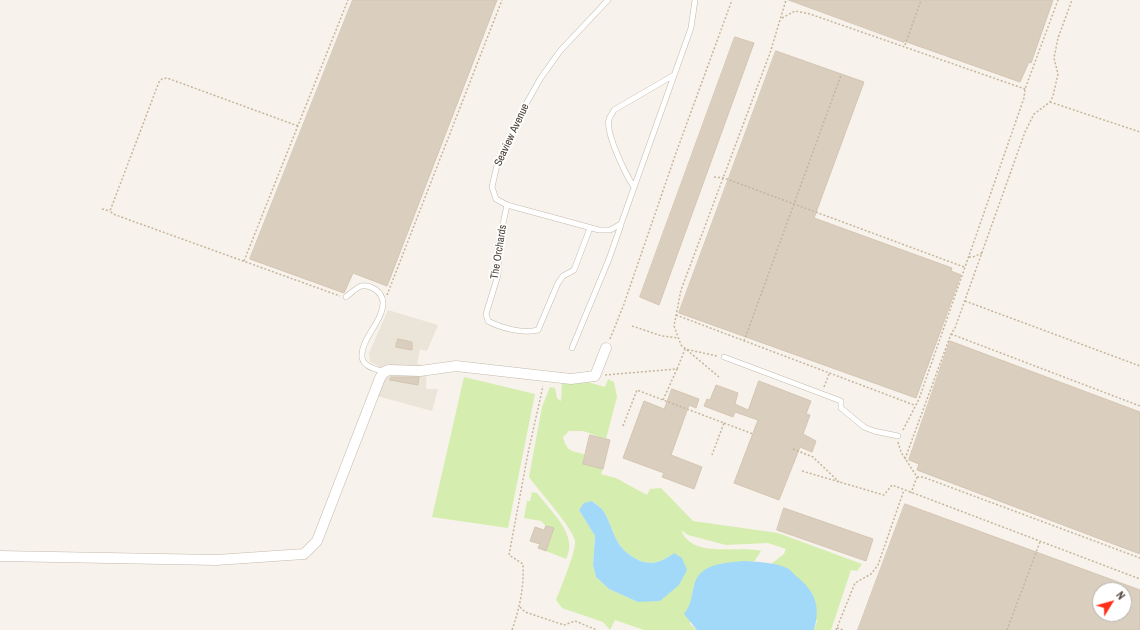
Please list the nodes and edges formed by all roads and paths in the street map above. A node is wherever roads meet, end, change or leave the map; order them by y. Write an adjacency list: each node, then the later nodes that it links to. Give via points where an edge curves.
1 (348, 0): 16 (path)
2 (502, 0): 33 (path)
3 (608, 0): 22 (lane, Seaview Avenue, via 560,51 525,106 497,165 492,186 496,199)
4 (695, 0): 12 (lane, via 691,28)
5 (732, 0): 40 (path)
6 (786, 0): 10 (path)
7 (921, 0): 11 (path)
8 (1058, 0): 14 (path)
9 (1072, 0): 15 (path, via 1054,58 1058,74 1057,85)
10 (780, 20): 11 (path, via 789,13 802,12); 19 (path)
11 (905, 46): 14 (path)
12 (674, 75): 20 (lane); 20 (lane, via 614,110 609,119 610,132 619,158)
13 (842, 75): 21 (path)
14 (1025, 89): 28 (path)
15 (1050, 102): 17 (path); 27 (path, via 1034,114 1029,122)
16 (298, 126): 24 (path, via 167,78 162,79); 29 (path)
17 (1140, 132)
18 (714, 177): 19 (path)
19 (724, 178): 21 (path); 34 (path, via 682,290)
20 (634, 187): 25 (lane)
21 (795, 204): 30 (path); 38 (path)
22 (507, 205): 26 (lane, Seaview Avenue); 26 (lane, The Orchards, via 499,243 498,274 486,314 488,321 496,326 530,332 538,330 558,283 563,276 574,270)
23 (102, 209): 24 (path)
24 (110, 211): 29 (path, via 120,217)
25 (621, 224): 26 (lane, Seaview Avenue, via 610,230); 39 (lane)
26 (590, 228)
27 (982, 253): 28 (path); 32 (path)
28 (969, 257): 30 (path)
29 (244, 261): 31 (path)
30 (965, 267): 52 (path)
31 (346, 297): 33 (lane, via 360,286 366,286 381,294)
32 (965, 301): 36 (path); 43 (path)
33 (383, 306): 45 (lane, via 362,357 369,367)
34 (676, 315): 37 (path, via 674,326); 38 (path)
35 (632, 326): 37 (path, via 662,336)
36 (951, 334): 53 (path); 60 (path)
37 (678, 338): 41 (path)
38 (744, 341): 46 (path)
39 (572, 348)
40 (606, 348): 48 (street)
41 (686, 349): 42 (path); 44 (path); 49 (path)
42 (724, 357): 50 (lane)
43 (1140, 366)
44 (677, 369): 48 (path); 51 (path)
45 (384, 372): 47 (street, via 456,366); 67 (street, via 317,541 304,554 216,560)
46 (829, 373): 50 (path); 52 (path)
47 (545, 376): 48 (street, via 571,379); 70 (path, via 509,555 523,564 524,585)
48 (595, 376)
49 (719, 377)
50 (822, 392): 57 (lane, via 841,401 841,408 864,427)
51 (663, 400): 54 (path); 55 (path, via 637,390)
52 (915, 405): 57 (path, via 905,428)
53 (1140, 406)
54 (724, 423): 56 (path); 59 (path)
55 (623, 426)
56 (753, 434)
57 (898, 436): 60 (path, via 898,445)
58 (793, 449): 63 (path, via 813,457)
59 (712, 455)
60 (905, 459): 62 (path)
61 (802, 471): 63 (path)
62 (916, 477): 65 (path); 68 (path, via 923,477)
63 (840, 482): 64 (path, via 884,495 892,486)
64 (904, 490): 65 (path); 71 (path, via 878,565 871,574 855,582)
65 (911, 493): 66 (path)
66 (1040, 541): 69 (path); 75 (path)
67 (0, 556)
68 (1140, 558)
69 (1140, 579)
70 (520, 607): 72 (path); 73 (path, via 525,612 564,625 574,621)
71 (836, 629): 74 (path)
72 (512, 630)
73 (598, 630)
74 (842, 630)
75 (1008, 630)

